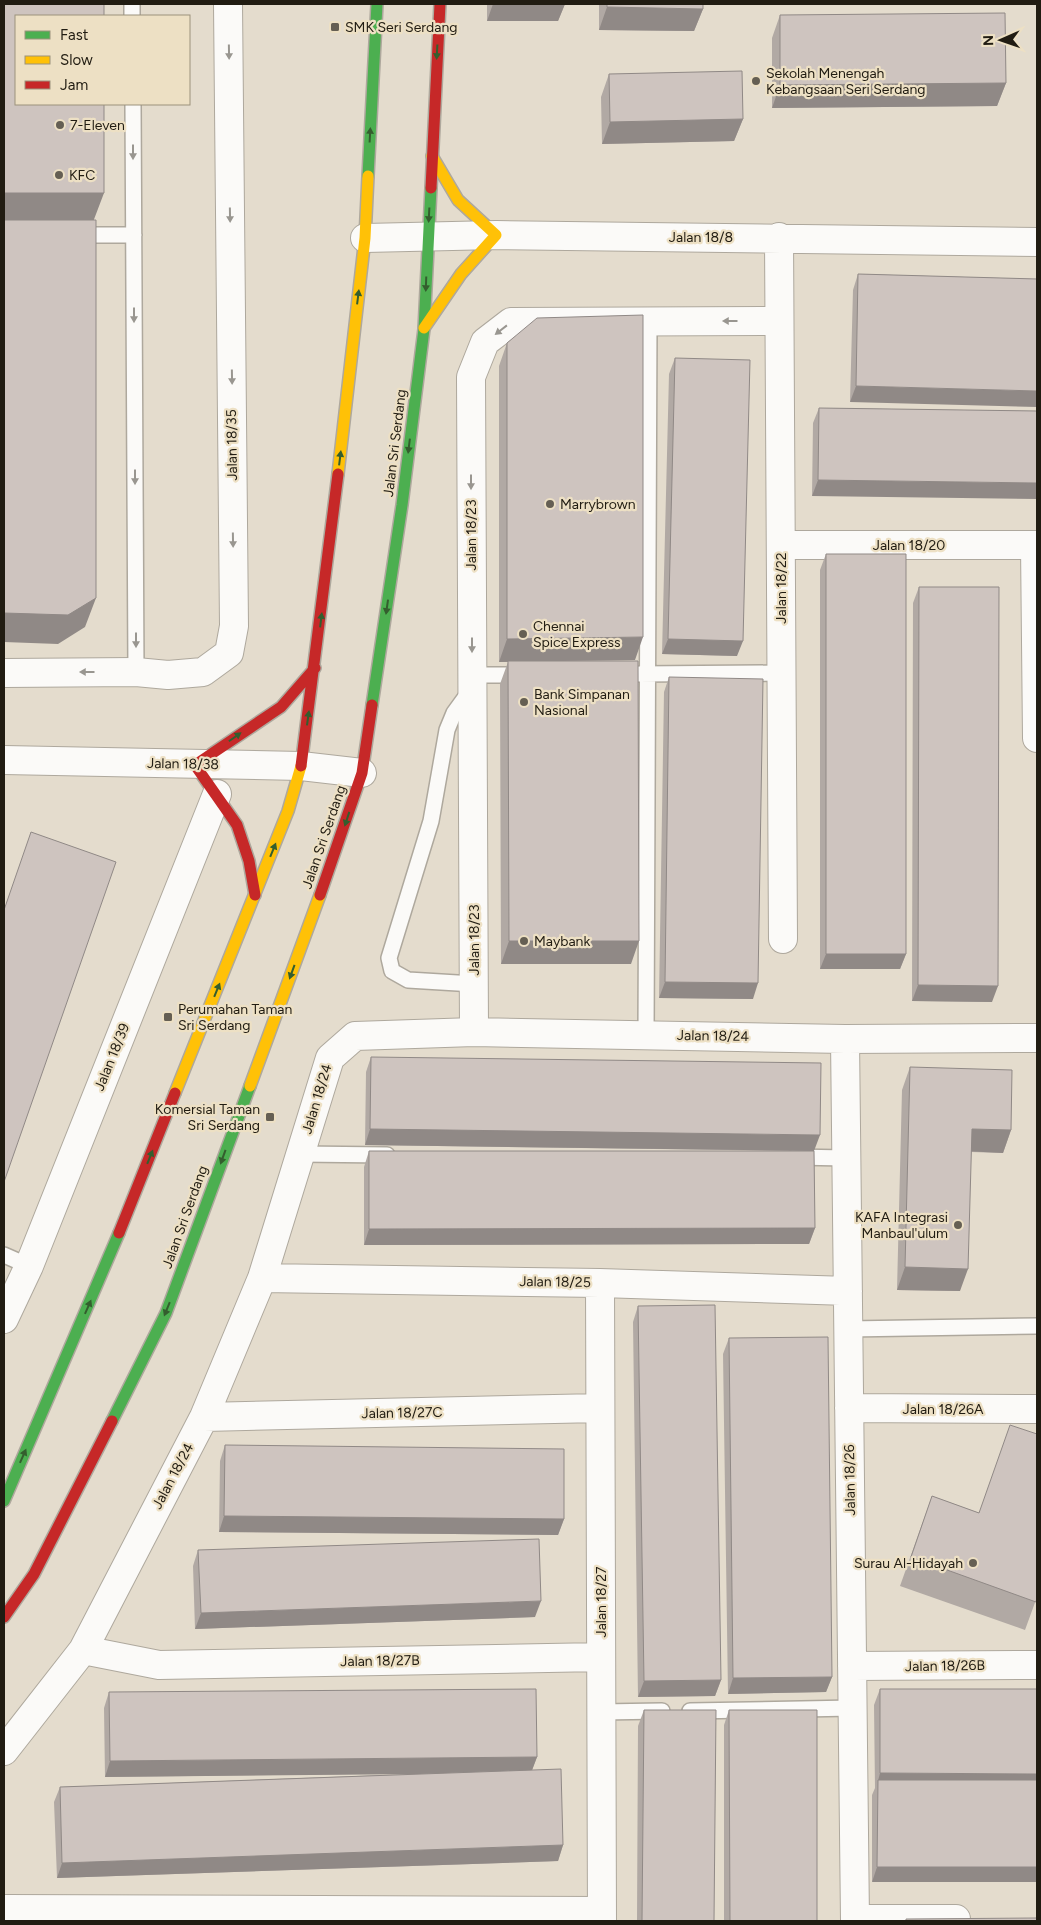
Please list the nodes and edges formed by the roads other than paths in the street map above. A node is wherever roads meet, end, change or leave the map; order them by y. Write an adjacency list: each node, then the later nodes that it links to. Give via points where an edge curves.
1 (228, 4): 19 (street, Jalan 18/35, one-way to 19, via 234,626 229,654 203,672 168,675)
2 (377, 4): 10 (street, one-way to 2)
3 (440, 4): 5 (street, Jalan Sri Serdang, one-way to 5)
4 (133, 105): 6 (lane, one-way to 6)
5 (432, 156): 7 (street, via 458,200); 9 (street, Jalan Sri Serdang, one-way to 9)
6 (134, 235): 8 (lane); 19 (lane, one-way to 19)
7 (496, 235): 9 (street, Jalan 18/8); 11 (street, Jalan 18/8); 15 (street, via 462,274)
8 (60, 236)
9 (428, 236): 10 (street, Jalan 18/8); 15 (street, Jalan Sri Serdang, one-way to 15)
10 (365, 238): 18 (street, one-way to 10)
11 (779, 238): 12 (street, Jalan 18/8); 13 (street, Jalan 18/22)
12 (1037, 242)
13 (779, 321): 14 (street, Jalan 18/23, one-way to 14); 16 (street, Jalan 18/22)
14 (649, 322): 23 (lane); 25 (street, Jalan 18/23, one-way to 25, via 511,322 485,342 471,377)
15 (424, 330): 30 (street, Jalan Sri Serdang, one-way to 30)
16 (781, 545): 17 (street, Jalan 18/20); 21 (street, Jalan 18/22)
17 (1036, 545): 26 (street)
18 (315, 668): 28 (street, one-way to 18, via 281,707); 29 (street, one-way to 18)
19 (136, 672): 20 (street, Jalan 18/35, one-way to 20)
20 (4, 673)
21 (781, 673): 23 (lane); 33 (street, Jalan 18/22)
22 (628, 674): 23 (lane)
23 (648, 674): 36 (lane)
24 (540, 675): 25 (lane)
25 (472, 681): 34 (street, Jalan 18/23); 34 (lane, via 447,730 431,821 389,958 392,971 408,980)
26 (1037, 738)
27 (4, 760): 28 (street, Jalan 18/38)
28 (195, 765): 29 (street, Jalan 18/38); 31 (street)
29 (301, 766): 30 (street, Jalan 18/38); 32 (street, one-way to 29, via 288,811)
30 (362, 773): 56 (street, Jalan Sri Serdang, one-way to 56, via 342,838 166,1313 34,1574)
31 (217, 794): 32 (street, via 237,826 249,861); 44 (street, Jalan 18/39)
32 (255, 895): 55 (street, one-way to 32, via 106,1266)
33 (783, 939)
34 (474, 984): 35 (street, Jalan 18/23)
35 (474, 1032): 36 (street, Jalan 18/24); 39 (street, Jalan 18/24, via 355,1036 330,1058)
36 (646, 1035): 38 (street, Jalan 18/24)
37 (1037, 1038): 38 (street, Jalan 18/24)
38 (845, 1039): 42 (street, Jalan 18/26)
39 (300, 1154): 40 (lane); 45 (street, Jalan 18/24)
40 (400, 1155)
41 (777, 1157): 42 (lane)
42 (846, 1158): 47 (street, Jalan 18/26)
43 (4, 1255): 44 (lane)
44 (29, 1266): 48 (street, Jalan 18/39)
45 (262, 1278): 46 (street, Jalan 18/25); 54 (street, Jalan 18/24)
46 (600, 1283): 47 (street, Jalan 18/25); 51 (street, Jalan 18/27)
47 (848, 1291): 50 (street, Jalan 18/26)
48 (4, 1319)
49 (1037, 1326): 50 (lane)
50 (848, 1329): 52 (street, Jalan 18/26)
51 (600, 1408): 54 (street, Jalan 18/27C); 58 (street, Jalan 18/27)
52 (849, 1408): 53 (street, Jalan 18/26A); 60 (street, Jalan 18/26)
53 (1037, 1409)
54 (204, 1417): 57 (street, Jalan 18/24)
55 (4, 1501)
56 (4, 1617)
57 (82, 1650): 58 (street, Jalan 18/27B, via 159,1665); 63 (street, Jalan 18/24)
58 (601, 1657): 62 (street, Jalan 18/27)
59 (1037, 1665): 60 (street, Jalan 18/26B)
60 (852, 1666): 61 (street, Jalan 18/26)
61 (852, 1708): 62 (lane); 68 (street, Jalan 18/26)
62 (601, 1712): 66 (street, Jalan 18/27)
63 (4, 1751)
64 (4, 1909): 65 (street)
65 (250, 1916): 66 (street)
66 (602, 1916)
67 (980, 1919): 68 (street)
68 (855, 1920)

